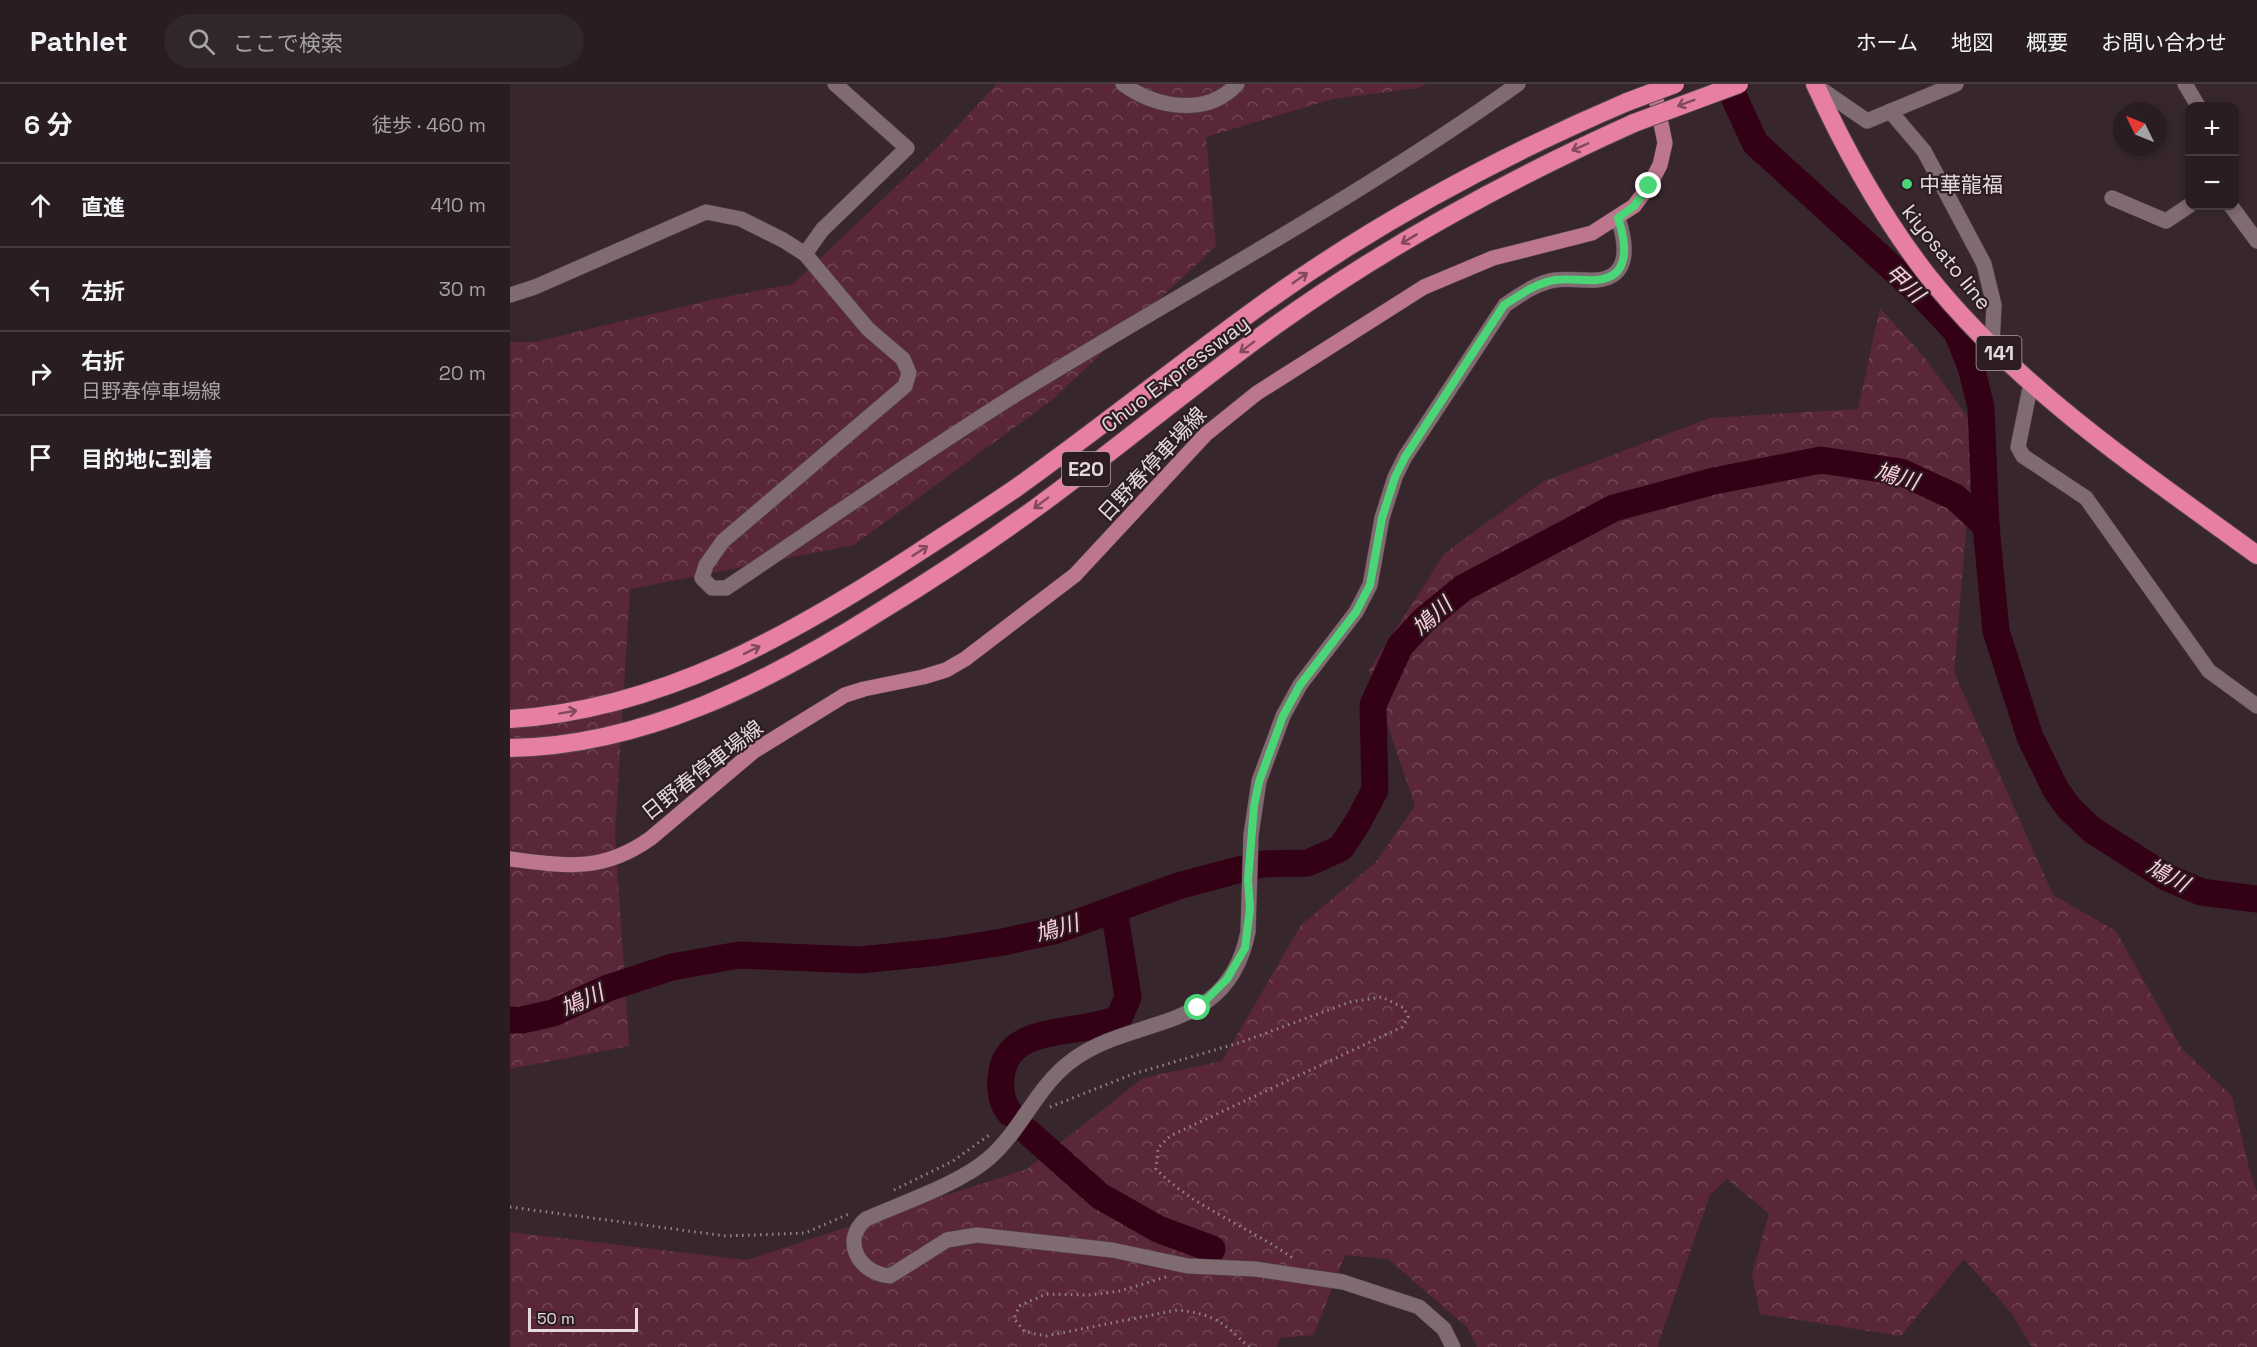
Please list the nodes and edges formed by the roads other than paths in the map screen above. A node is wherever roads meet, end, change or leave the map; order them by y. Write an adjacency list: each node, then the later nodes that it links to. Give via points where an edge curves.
1 (835, 84): 18 (street, via 907,148 822,230)
2 (1123, 84): 3 (street, via 1150,99 1194,106 1220,97)
3 (1237, 84)
4 (1518, 84): 18 (street, via 1174,302 946,439 726,588 712,588 702,578 723,541 905,386 909,373 903,359 868,329)
5 (1653, 84): 16 (main road, 日野春停車場線, via 1665,143 1660,165 1634,206)
6 (1675, 84): 24 (highway, Chuo Expressway / E20, one-way to 6, bridge, via 588,709 633,698 722,664 778,637 899,565 1015,489 1341,250 1504,158)
7 (1739, 84): 25 (highway, Chuo Expressway / E20, one-way to 25, bridge, via 1634,123 1516,178 1355,272 1276,325 1036,507 917,589 795,662 732,694 638,728)
8 (1815, 84): 12 (street, via 1867,121); 20 (highway, kiyosato line / 141, via 1837,134 1884,215 1928,276)
9 (1956, 84): 12 (street)
10 (2185, 84): 11 (street)
11 (2196, 102)
12 (1890, 111): 20 (street, via 1924,151 1984,264 1994,305)
13 (2112, 198): 14 (street, via 2166,221)
14 (2185, 208)
15 (2234, 210): 17 (street)
16 (1618, 218): 26 (main road, 日野春停車場線, via 1592,233 1455,271 1257,393 1206,434 1075,575 946,670 846,695 754,751 651,838 612,860 590,866 565,866); 27 (street, via 1626,241 1619,270 1599,280 1555,280 1529,289 1504,305 1405,457 1382,518 1370,585 1356,612 1300,685 1283,716 1259,782 1251,835 1250,908 1245,948 1236,966 1198,1008 1072,1060 1048,1080 989,1159 965,1175 866,1219 858,1226 854,1245 862,1265 871,1272 890,1276 947,1240 977,1235 1112,1250 1188,1266 1255,1269 1343,1282 1419,1307 1444,1329)
17 (2257, 240)
18 (805, 254): 19 (street, via 741,219 706,212)
19 (510, 295)
20 (1992, 346): 21 (highway, kiyosato line / 141)
21 (2031, 383): 22 (highway, kiyosato line / 141); 23 (street, via 2018,447 2023,456 2086,498 2209,671)
22 (2257, 555)
23 (2257, 706)
24 (510, 719)
25 (510, 748)
26 (510, 859)
27 (1453, 1347)

